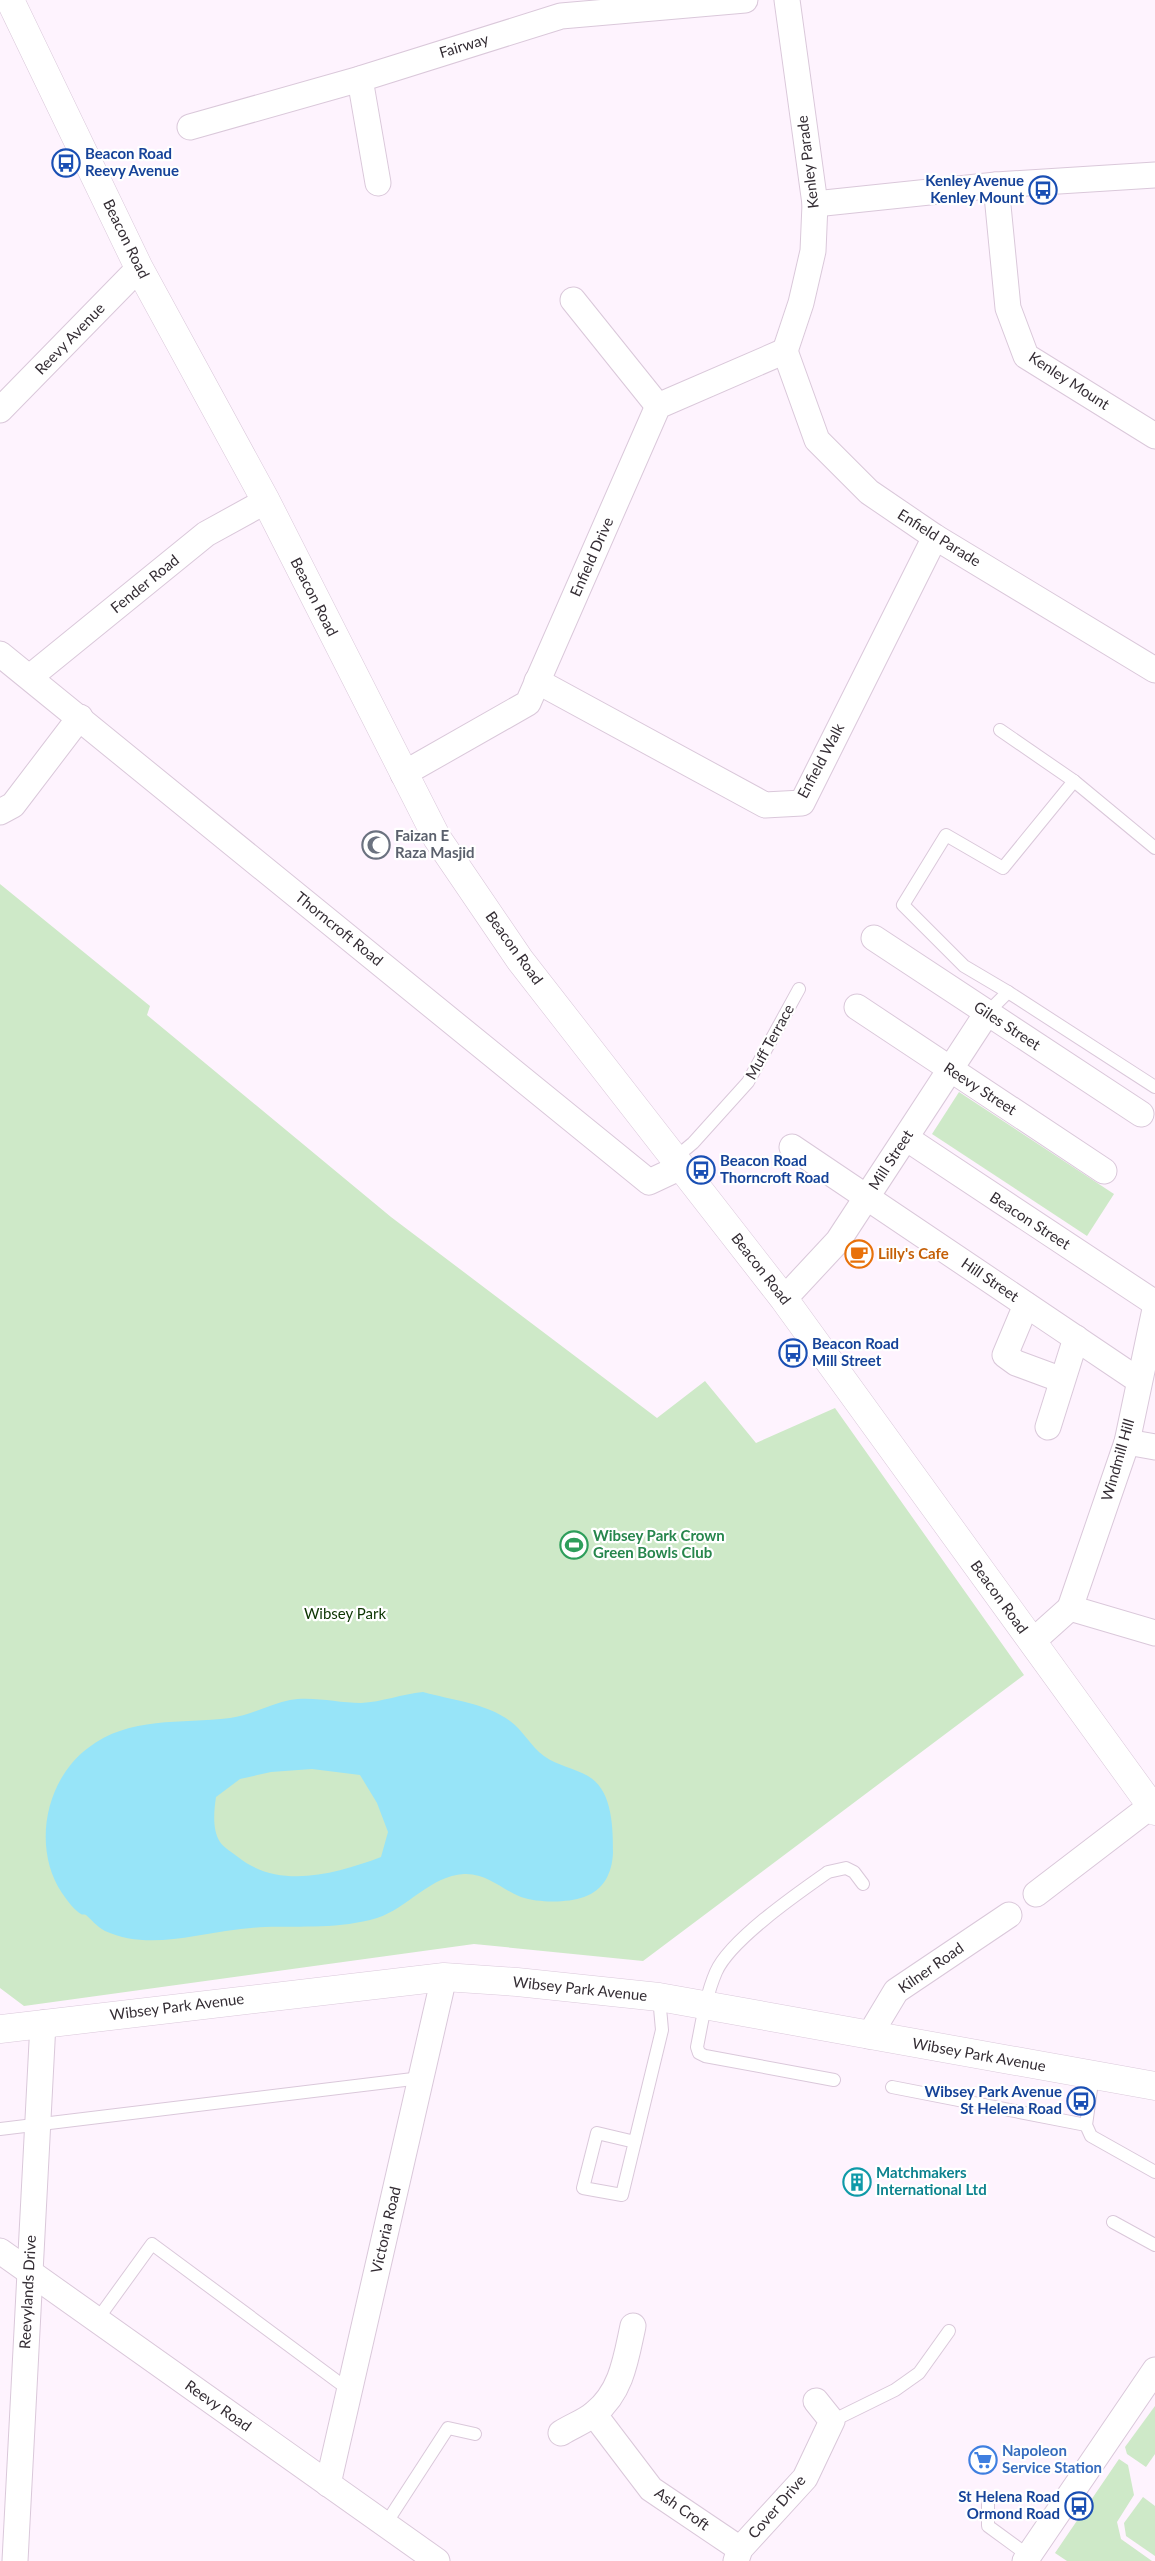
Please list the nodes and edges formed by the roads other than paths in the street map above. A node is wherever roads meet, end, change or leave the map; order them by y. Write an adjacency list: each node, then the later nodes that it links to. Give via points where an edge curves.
1 (10, 0): 10 (main road, Beacon Road)
2 (745, 0): 4 (street, Fairway, via 561,16)
3 (787, 0): 9 (street, Kenley Parade)
4 (360, 79): 5 (street, Fairway); 7 (street)
5 (190, 127)
6 (1155, 175): 8 (street)
7 (378, 183)
8 (996, 185): 9 (street); 15 (street, Kenley Mount, via 1008,308 1026,356)
9 (815, 204): 12 (street, Kenley Parade, via 813,251)
10 (139, 268): 14 (street, Reevy Avenue); 16 (main road, Beacon Road)
11 (573, 300): 13 (street)
12 (785, 351): 13 (street); 17 (street, Enfield Parade, via 816,440 869,492)
13 (658, 406): 21 (street, Enfield Drive)
14 (0, 410)
15 (1155, 436)
16 (266, 502): 20 (street, Fender Road, via 206,534); 24 (main road, Beacon Road)
17 (935, 537): 19 (street, Enfield Parade); 21 (street, Enfield Walk, via 802,803 765,806)
18 (0, 654): 20 (street, Thorncroft Road)
19 (1155, 670)
20 (30, 677): 22 (street, Thorncroft Road)
21 (537, 680): 24 (street, Enfield Drive, via 528,703)
22 (80, 717): 26 (street, via 13,805); 38 (street, Thorncroft Road, via 649,1182)
23 (1000, 730): 25 (lane)
24 (403, 774): 38 (main road, Beacon Road, via 436,838 520,960)
25 (1074, 781): 27 (lane); 30 (lane, via 1003,868 946,835 903,905 964,966)
26 (0, 812)
27 (1155, 848)
28 (874, 938): 32 (street, Giles Street)
29 (799, 989): 38 (lane, Muff Terrace, via 748,1082)
30 (1008, 992): 32 (lane); 34 (lane)
31 (857, 1007): 33 (street, Reevy Street)
32 (987, 1013): 33 (street, Mill Street); 35 (street, Giles Street)
33 (951, 1070): 36 (street, Mill Street); 39 (street, Reevy Street)
34 (1155, 1087)
35 (1142, 1114)
36 (906, 1138): 40 (street, Mill Street); 42 (street, Beacon Street)
37 (792, 1147): 40 (street, Hill Street)
38 (678, 1162): 41 (main road, Beacon Road)
39 (1104, 1171)
40 (867, 1198): 41 (street, Mill Street, via 838,1240); 43 (street, Hill Street)
41 (784, 1299): 53 (main road, Beacon Road)
42 (1155, 1303)
43 (1026, 1305): 45 (street, Hill Street); 46 (street, via 1005,1355 1016,1363)
44 (1155, 1309): 47 (street, Windmill Hill)
45 (1076, 1338): 46 (street); 47 (street, Hill Street)
46 (1062, 1380): 48 (street)
47 (1138, 1380): 49 (street, Windmill Hill)
48 (1048, 1427)
49 (1127, 1442): 50 (street); 51 (street, Windmill Hill)
50 (1155, 1447)
51 (1070, 1608): 52 (street); 53 (street)
52 (1155, 1633)
53 (1032, 1642): 54 (main road, Beacon Road)
54 (1153, 1809): 56 (street)
55 (863, 1884): 60 (lane, via 854,1872 846,1868 828,1872 811,1884 732,1946 716,1971)
56 (1036, 1894)
57 (1009, 1915): 63 (street, Kilner Road, via 896,1991)
58 (444, 1977): 59 (main road, Wibsey Park Avenue); 61 (main road, Wibsey Park Avenue); 65 (street, Victoria Road)
59 (659, 1997): 60 (main road, Wibsey Park Avenue); 72 (lane, via 662,2030)
60 (705, 2006): 63 (main road, Wibsey Park Avenue); 66 (lane, via 697,2047 699,2053)
61 (43, 2023): 62 (main road, Wibsey Park Avenue); 69 (street, Reevylands Drive)
62 (0, 2029)
63 (869, 2036): 64 (main road, Wibsey Park Avenue)
64 (1094, 2075): 67 (main road, Wibsey Park Avenue); 70 (lane)
65 (421, 2078): 69 (lane); 82 (street, Victoria Road)
66 (834, 2080)
67 (1155, 2086)
68 (892, 2087): 70 (lane)
69 (37, 2125): 71 (lane); 77 (street, Reevylands Drive)
70 (1086, 2125): 73 (lane, via 1092,2136)
71 (0, 2129)
72 (635, 2142): 72 (lane, via 622,2195 583,2188 597,2133)
73 (1155, 2172)
74 (1112, 2222): 75 (lane)
75 (1155, 2246)
76 (0, 2251): 77 (street, Reevy Road)
77 (28, 2272): 78 (street, Reevy Road); 93 (street, Reevylands Drive)
78 (97, 2320): 82 (lane, via 152,2244); 88 (street, Reevy Road)
79 (633, 2326): 84 (street, via 624,2370 611,2398)
80 (949, 2331): 85 (lane, via 918,2373 895,2390)
81 (1155, 2370): 92 (street)
82 (349, 2390): 88 (street, Victoria Road)
83 (816, 2401): 85 (street)
84 (594, 2414): 86 (street); 91 (street, Ash Croft, via 651,2489)
85 (832, 2422): 91 (street, Cover Drive, via 805,2478)
86 (562, 2432)
87 (476, 2434): 90 (lane, via 448,2428)
88 (328, 2484): 90 (street, Reevy Road)
89 (988, 2499): 92 (lane, via 988,2526)
90 (385, 2524): 94 (street, Reevy Road)
91 (738, 2555)
92 (1027, 2558)
93 (15, 2561)
94 (437, 2561)

